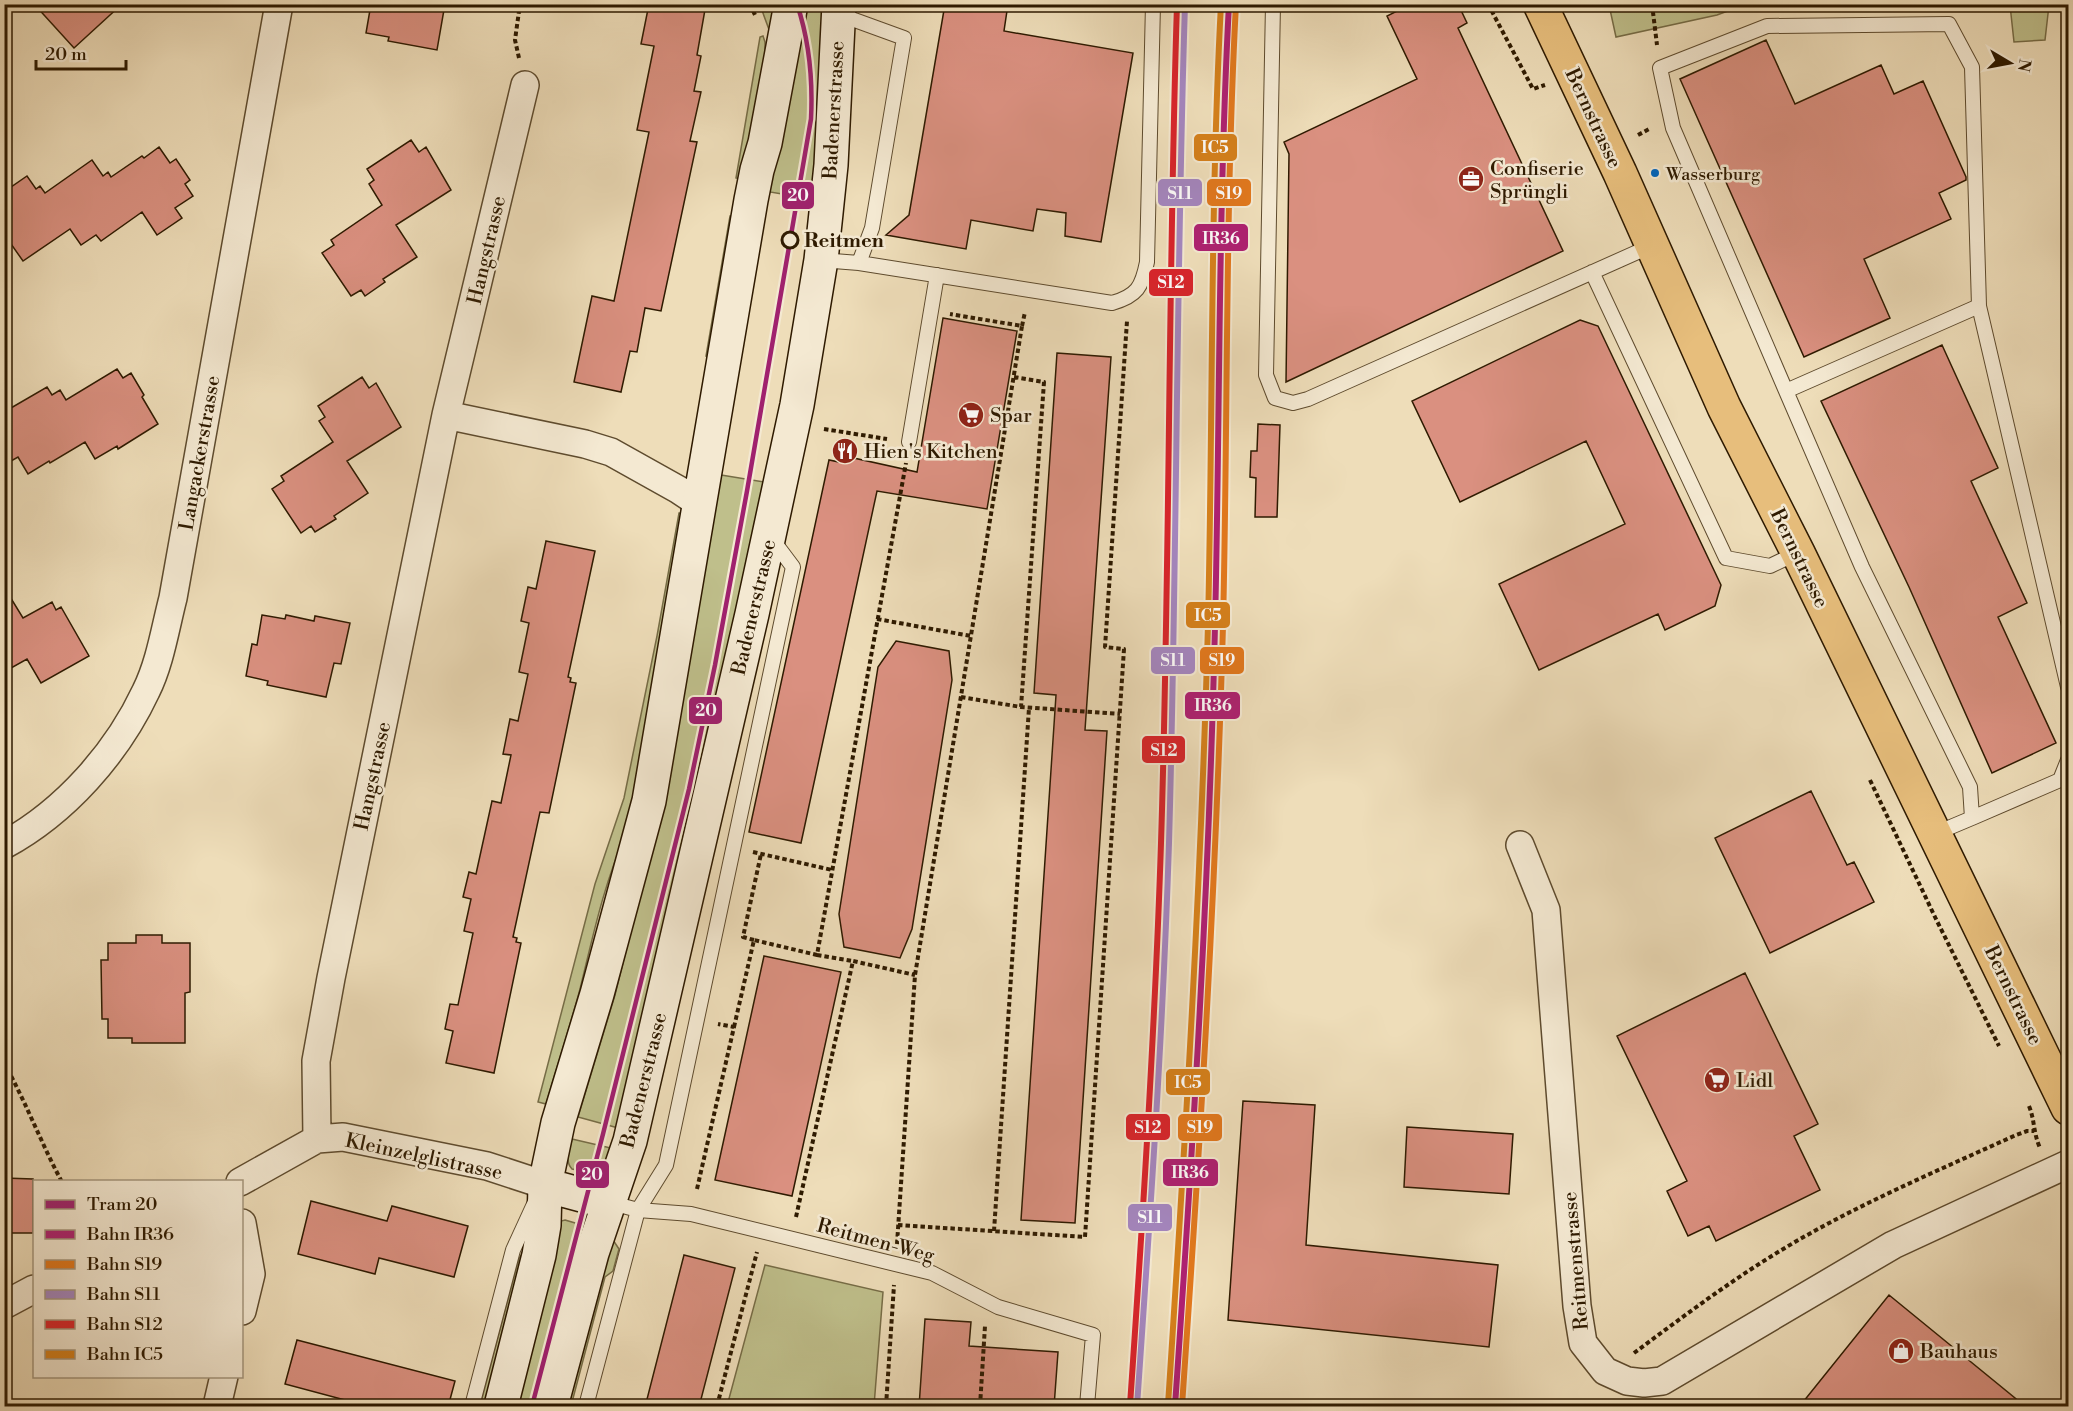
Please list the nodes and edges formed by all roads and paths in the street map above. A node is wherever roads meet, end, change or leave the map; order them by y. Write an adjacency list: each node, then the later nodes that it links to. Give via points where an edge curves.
1 (279, 4): 45 (street, Langackerstrasse, via 162,645 147,690 122,734 85,780 49,815)
2 (520, 4): 14 (path, via 515,40)
3 (750, 4): 11 (path)
4 (791, 4): 32 (main road, via 751,200)
5 (1153, 4): 22 (lane, via 1147,262 1142,284)
6 (1273, 4): 20 (lane, via 1266,375 1275,398 1293,403 1308,399)
7 (1488, 4): 13 (path, via 1533,89)
8 (1540, 4): 17 (main road, Bernstrasse)
9 (1652, 4): 12 (path)
10 (839, 9): 18 (main road, Badenerstrasse, via 831,165); 19 (lane, via 904,38 872,228)
11 (755, 15)
12 (1660, 68): 15 (lane); 23 (lane, via 1767,26 1949,24 1972,67)
13 (1549, 84)
14 (525, 85): 29 (street, Hangstrasse)
15 (1671, 119): 16 (path, via 1638,134); 28 (lane)
16 (1641, 143)
17 (1651, 246): 20 (lane); 34 (main road, Bernstrasse, via 1724,407)
18 (821, 260): 19 (lane); 33 (main road, Badenerstrasse, via 797,405)
19 (859, 263): 21 (lane)
20 (1592, 272): 34 (lane, via 1726,558 1770,566)
21 (937, 275): 22 (lane, via 1112,303); 24 (lane)
22 (1128, 298): 41 (path, via 1105,647 1124,649)
23 (1979, 306): 28 (lane); 37 (lane)
24 (931, 311): 26 (path); 31 (lane)
25 (1024, 314): 26 (path)
26 (1022, 326): 27 (path)
27 (1014, 377): 36 (path); 39 (path, via 1044,382)
28 (1786, 391): 43 (lane, via 1862,567 1970,787)
29 (446, 415): 32 (street, via 610,452); 59 (street, Hangstrasse, via 316,1061)
30 (822, 428): 31 (path)
31 (909, 442): 35 (path)
32 (699, 504): 63 (main road, via 649,801 558,1123)
33 (768, 540): 54 (lane, via 793,567); 65 (main road, Badenerstrasse, via 630,1141)
34 (1798, 553): 44 (main road, Bernstrasse)
35 (877, 619): 36 (path); 49 (path)
36 (971, 636): 38 (path)
37 (2068, 687)
38 (961, 697): 39 (path); 53 (path)
39 (1021, 707): 40 (path)
40 (1029, 708): 41 (path); 69 (path)
41 (1120, 714): 69 (path, via 1085,1237)
42 (2068, 760): 43 (lane, via 2061,780)
43 (1972, 818): 44 (lane)
44 (1934, 834): 57 (main road, Bernstrasse)
45 (4, 845)
46 (1520, 845): 76 (street, Reitmenstrasse, via 1546,910 1577,1306 1583,1343)
47 (748, 851): 48 (path)
48 (761, 854): 49 (path); 50 (path, via 743,937)
49 (832, 870): 51 (path)
50 (754, 940): 51 (path); 55 (path)
51 (816, 955): 52 (path)
52 (853, 961): 53 (path); 70 (path)
53 (915, 975): 66 (path)
54 (697, 1020): 55 (path); 65 (lane, via 666,1165)
55 (734, 1027): 64 (path)
56 (4, 1064): 61 (path)
57 (2068, 1108)
58 (2034, 1131): 76 (path, via 2016,1135 1893,1191 1776,1253)
59 (317, 1139): 62 (street, Kleinzelglistrasse); 63 (street, Kleinzelglistrasse, via 343,1137 379,1143 487,1166)
60 (2068, 1164): 76 (street, via 1893,1245 1662,1381 1627,1381)
61 (61, 1180)
62 (243, 1180)
63 (545, 1185): 65 (main road); 79 (lane, via 513,1250); 80 (main road, via 539,1255)
64 (697, 1189)
65 (623, 1206): 68 (lane, Reitmen-Weg, via 691,1214); 81 (main road, Badenerstrasse, via 577,1305); 82 (lane)
66 (898, 1225): 69 (path); 71 (path)
67 (243, 1229): 75 (street, via 251,1274)
68 (763, 1231): 70 (lane, Reitmen-Weg); 83 (path)
69 (994, 1231)
70 (791, 1238): 71 (lane, Reitmen-Weg)
71 (896, 1264): 73 (lane, Reitmen-Weg, via 932,1273); 84 (path)
72 (33, 1290): 74 (street)
73 (987, 1301): 85 (path); 86 (lane, Reitmen-Weg, via 1093,1335)
74 (4, 1305)
75 (243, 1307)
76 (1605, 1371)
77 (224, 1378): 78 (street)
78 (217, 1407)
79 (472, 1407)
80 (501, 1407)
81 (551, 1407)
82 (586, 1407)
83 (717, 1407)
84 (886, 1407)
85 (980, 1407)
86 (1087, 1407)

